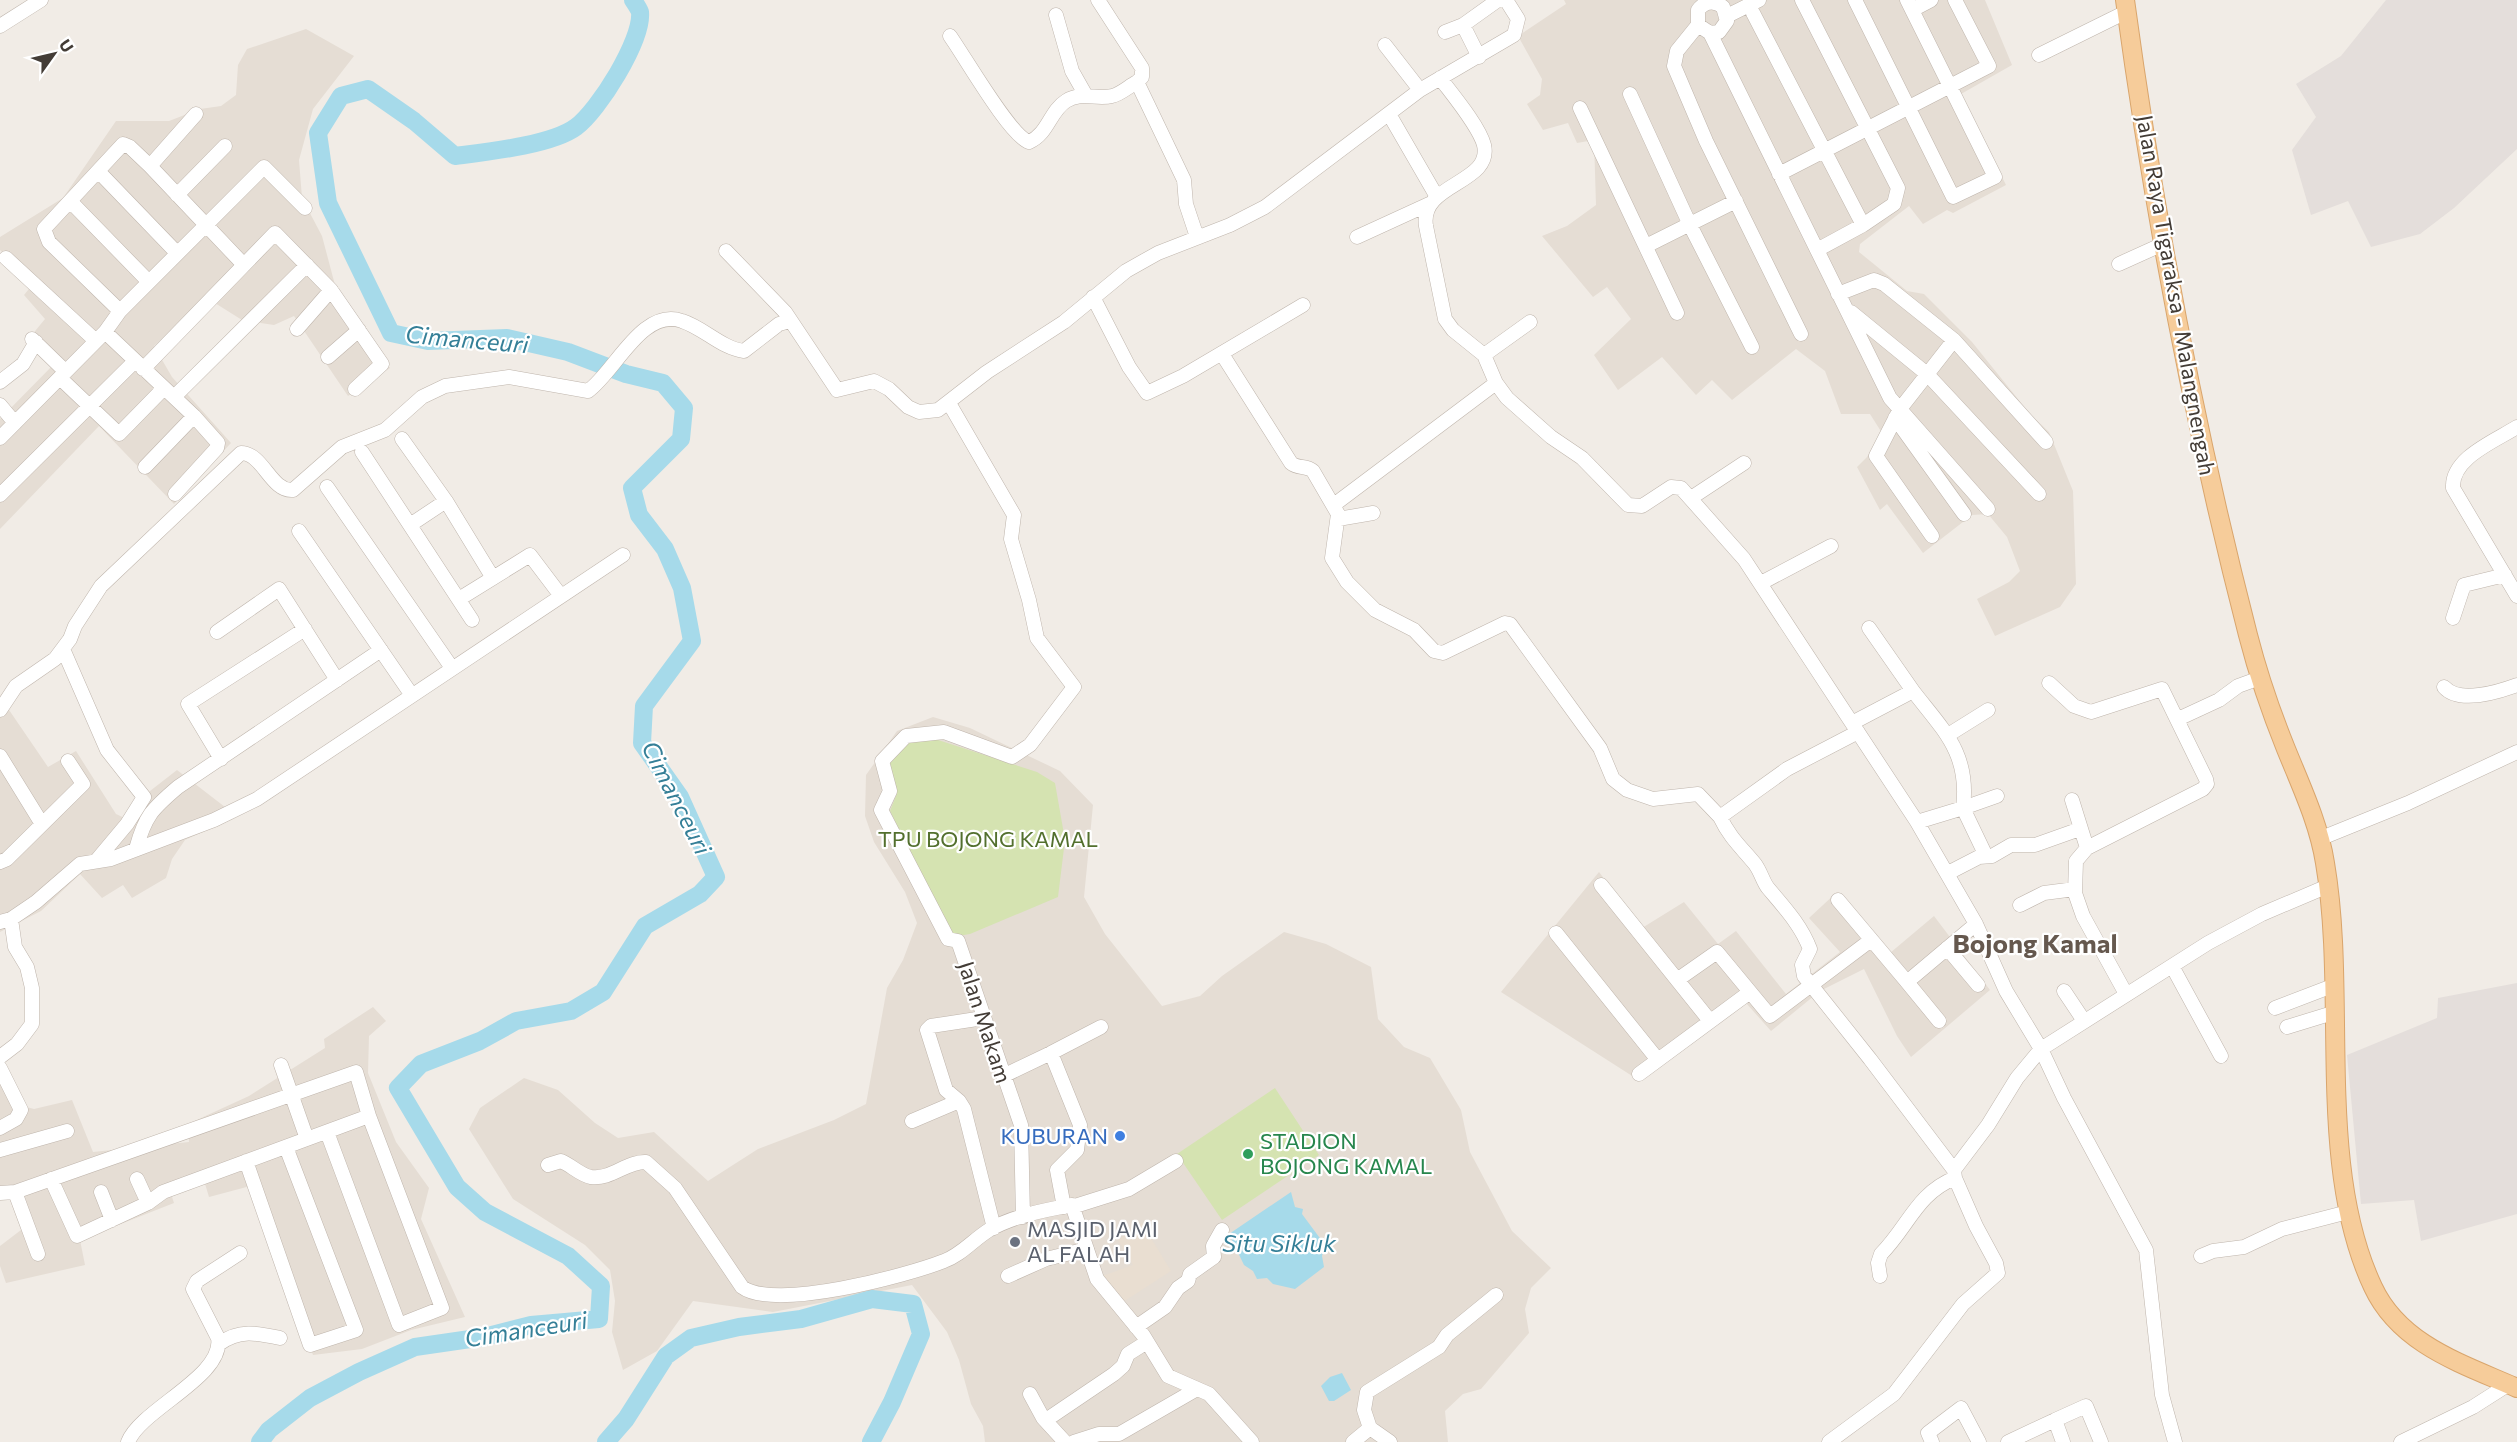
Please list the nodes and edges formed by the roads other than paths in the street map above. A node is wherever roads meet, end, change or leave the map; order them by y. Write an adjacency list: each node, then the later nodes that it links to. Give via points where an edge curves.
1 (41, 0): 19 (street)
2 (1098, 0): 27 (street, via 1142,68 1142,77)
3 (1498, 0): 17 (street)
4 (1506, 0): 25 (street, via 1518,19 1516,32)
5 (1759, 0): 16 (street)
6 (1802, 0): 36 (street)
7 (1871, 0): 11 (street)
8 (1931, 0): 12 (street)
9 (1955, 0): 28 (street, via 1989,66)
10 (1723, 2): 16 (street); 18 (street, via 1701,6 1696,15)
11 (1856, 3): 33 (street)
12 (1910, 5): 28 (street)
13 (2126, 6): 24 (street); 52 (main road, Jalan Raya Tigaraksa - Malangnengah)
14 (1753, 14): 38 (street)
15 (1056, 15): 30 (street, via 1072,70)
16 (1727, 16): 21 (street, via 1723,29)
17 (1463, 24): 20 (street); 25 (street)
18 (1698, 25): 21 (street); 44 (street, via 1677,51 1674,66)
19 (0, 26)
20 (1445, 32)
21 (1710, 33): 41 (street)
22 (950, 36): 30 (street, via 1009,125 1024,141 1043,133 1059,105)
23 (1385, 45): 29 (street)
24 (2039, 56)
25 (1479, 57): 26 (street)
26 (1440, 78): 29 (street); 43 (street, via 1482,141 1485,155 1480,167)
27 (1137, 82): 30 (street, via 1110,96); 50 (street, via 1184,180 1186,204)
28 (1950, 86): 33 (street); 33 (street, via 1995,177 1953,197)
29 (1420, 90): 35 (street)
30 (1085, 94)
31 (1630, 94): 47 (street)
32 (1580, 108): 53 (street)
33 (1908, 108): 36 (street)
34 (196, 114): 39 (street)
35 (1389, 114): 43 (street); 50 (street, via 1265,207)
36 (1867, 129): 38 (street); 48 (street, via 1898,188 1898,196 1894,204)
37 (225, 146): 42 (street)
38 (1824, 151): 41 (street); 48 (street)
39 (150, 166): 40 (street, via 123,144); 42 (street)
40 (99, 172): 45 (street); 56 (street)
41 (1779, 174): 54 (street)
42 (177, 195): 49 (street)
43 (1433, 201): 51 (street); 78 (street, via 1425,218 1442,311 1453,330)
44 (1736, 201): 47 (street); 73 (street)
45 (70, 202): 61 (street); 67 (street, via 46,225 45,236)
46 (305, 208): 49 (street, via 264,167)
47 (1690, 225): 53 (street); 76 (street)
48 (1863, 225): 54 (street)
49 (206, 226): 56 (street); 59 (street)
50 (1197, 237): 64 (street, via 1126,271)
51 (1357, 237)
52 (2163, 244): 58 (street); 130 (main road, Jalan Raya Tigaraksa - Malangnengah, via 2188,387)
53 (1646, 246): 68 (street)
54 (1817, 250): 63 (street)
55 (726, 251): 69 (street, via 774,298)
56 (177, 253): 61 (street)
57 (6, 258): 74 (street)
58 (2119, 264)
59 (244, 265): 60 (street, via 275,232); 80 (street)
60 (306, 265): 62 (street); 86 (street)
61 (149, 282): 67 (street)
62 (331, 290): 71 (street); 72 (street)
63 (1838, 294): 66 (street); 75 (street, via 1874,280)
64 (1093, 297): 77 (street, via 1147,393); 87 (street)
65 (1304, 305): 77 (street)
66 (1845, 308): 82 (street); 90 (street)
67 (120, 311): 74 (street)
68 (1677, 313)
69 (790, 321): 87 (street, via 837,390 874,381 919,412 938,410); 127 (street, via 779,324 744,351 684,321 667,320 641,332 588,391 509,377 445,386 422,397 385,430 342,447 290,491 250,455 241,453 101,586)
70 (1530, 322): 78 (street)
71 (297, 329)
72 (359, 330): 79 (street); 85 (street, via 382,364)
73 (1801, 334)
74 (100, 336): 80 (street); 81 (street)
75 (1954, 340): 82 (street); 96 (street)
76 (1752, 347)
77 (1221, 354): 106 (street, via 1289,459 1295,466 1313,471)
78 (1484, 355): 84 (street)
79 (328, 357)
80 (139, 365): 86 (street); 89 (street)
81 (62, 374): 83 (street, via 34,341 23,364); 89 (street); 92 (street)
82 (1927, 374): 90 (street); 102 (street)
83 (0, 382)
84 (1496, 383): 104 (street, via 1527,417 1576,453 1628,505 1642,506 1671,487 1681,488); 106 (street)
85 (355, 389)
86 (169, 393): 89 (street, via 119,434); 91 (street)
87 (949, 403): 195 (street, Jalan Makam, via 1014,515 1011,539 1037,638 1074,687 1030,745 1012,757 944,732 906,736 882,761 890,791 881,810 948,939 958,941)
88 (0, 405): 92 (street)
89 (90, 408): 103 (street)
90 (1897, 413): 107 (street); 109 (street); 113 (street, via 1876,456)
91 (195, 416): 99 (street); 101 (street, via 218,445)
92 (15, 423): 94 (street)
93 (2517, 427): 116 (street, via 2460,464 2453,476 2453,488)
94 (0, 438)
95 (402, 440): 105 (street)
96 (2046, 442)
97 (362, 452): 111 (street)
98 (1744, 463): 104 (street)
99 (145, 467)
100 (327, 487): 129 (street)
101 (176, 494)
102 (2039, 494)
103 (0, 495)
104 (1691, 498): 118 (street)
105 (446, 501): 111 (street); 117 (street)
106 (1335, 504): 110 (street)
107 (1988, 508)
108 (1373, 513): 110 (street)
109 (1964, 514)
110 (1338, 519): 149 (street, via 1332,558 1347,582 1375,610 1414,630 1434,651 1443,653 1510,624 1600,748 1613,779 1627,790 1653,799 1698,794)
111 (410, 525): 121 (street)
112 (299, 531): 128 (street)
113 (1932, 536)
114 (1831, 546): 118 (street)
115 (624, 555): 119 (street)
116 (2505, 575): 120 (street); 122 (street, via 2464,585)
117 (493, 578): 119 (street, via 530,555); 121 (street)
118 (1761, 583): 140 (street)
119 (561, 596): 129 (street)
120 (2517, 596)
121 (459, 599): 123 (street)
122 (2453, 618)
123 (472, 620)
124 (1869, 628): 135 (street)
125 (305, 629): 126 (street, via 279,589); 131 (street); 144 (street, via 188,704)
126 (217, 632)
127 (63, 649): 137 (street, via 16,686); 158 (street, via 107,750 144,797 127,825)
128 (381, 650): 131 (street); 136 (street)
129 (452, 668): 136 (street)
130 (2260, 678): 139 (street); 153 (main road, Jalan Raya Tigaraksa - Malangnengah)
131 (337, 680): 144 (street)
132 (2049, 684): 139 (street, via 2074,706 2091,712 2162,689)
133 (2517, 685): 134 (street, via 2498,692 2461,695)
134 (2444, 687)
135 (1913, 691): 140 (street); 141 (street)
136 (411, 694): 155 (street, via 256,799 214,820)
137 (0, 710)
138 (1988, 710): 141 (street)
139 (2178, 719): 154 (street, via 2206,779 2205,786)
140 (1855, 727): 149 (street); 150 (street)
141 (1948, 735): 148 (street, via 1960,766)
142 (2517, 752): 153 (street)
143 (0, 756): 151 (street)
144 (221, 759): 155 (street, via 152,808)
145 (68, 761): 151 (street, via 83,784)
146 (1997, 796): 148 (street)
147 (2072, 800): 152 (street)
148 (1963, 808): 150 (street); 157 (street)
149 (1720, 817): 175 (street, via 1733,842 1756,866 1805,937 1810,949 1801,970)
150 (1917, 822): 159 (street)
151 (42, 824): 156 (street)
152 (2080, 829): 154 (street); 157 (street, via 2035,845 2011,845)
153 (2319, 839): 161 (main road, Jalan Raya Tigaraksa - Malangnengah)
154 (2088, 848): 162 (street, via 2076,861)
155 (136, 849): 158 (street)
156 (2, 856)
157 (1986, 856): 159 (street)
158 (96, 861): 165 (street, via 80,864 36,902)
159 (1948, 873): 166 (street)
160 (1601, 885): 171 (street)
161 (2328, 886): 170 (street, via 2262,914); 174 (main road, Jalan Raya Tigaraksa - Malangnengah, via 2335,933)
162 (2075, 889): 164 (street, via 2044,893); 178 (street, via 2084,916)
163 (1838, 900): 168 (street)
164 (2020, 905)
165 (6, 920): 190 (street, via 27,967 32,988 32,1024)
166 (1976, 924): 169 (street); 187 (street, via 2006,991)
167 (1556, 933): 191 (street)
168 (1871, 940): 172 (street); 175 (street)
169 (1947, 948): 172 (street); 173 (street)
170 (2172, 966): 178 (street); 189 (street)
171 (1677, 980): 177 (street, via 1717,952); 182 (street)
172 (1906, 982): 183 (street)
173 (1978, 985)
174 (2335, 985): 179 (street); 180 (main road, Jalan Raya Tigaraksa - Malangnengah)
175 (1811, 986): 177 (street, via 1770,1016); 210 (street)
176 (2064, 991): 184 (street)
177 (1750, 992): 182 (street)
178 (2126, 994): 184 (street)
179 (2275, 1008)
180 (2336, 1012): 186 (street); 218 (main road, Jalan Raya Tigaraksa - Malangnengah, via 2342,1172)
181 (977, 1019): 197 (street, via 931,1026 927,1030 946,1090)
182 (1710, 1021): 191 (street)
183 (1939, 1021)
184 (2084, 1021): 187 (street)
185 (1101, 1027): 188 (street)
186 (2287, 1027)
187 (2042, 1049): 210 (street, via 2017,1078); 252 (street, via 2146,1250 2162,1395)
188 (1051, 1053): 195 (street); 217 (street, via 1080,1125 1077,1150 1057,1170)
189 (2221, 1056)
190 (0, 1058)
191 (1658, 1059): 194 (street)
192 (280, 1065): 196 (street)
193 (0, 1068): 200 (street, via 21,1110 16,1119)
194 (1639, 1074)
195 (1003, 1076): 219 (street, Jalan Makam, via 1021,1125)
196 (291, 1095): 198 (street, via 356,1072); 204 (street); 211 (street)
197 (959, 1101): 199 (street); 221 (street)
198 (369, 1116): 202 (street); 202 (street, via 442,1308 399,1325)
199 (912, 1121)
200 (0, 1128)
201 (67, 1131): 206 (street)
202 (327, 1132): 204 (street)
203 (0, 1133): 206 (street)
204 (307, 1139): 205 (street)
205 (286, 1147): 207 (street); 207 (street, via 356,1330 310,1345)
206 (5, 1148)
207 (246, 1161): 216 (street, via 163,1192)
208 (1176, 1161): 217 (street, via 1129,1189)
209 (548, 1165): 221 (street, via 561,1161 591,1177 646,1162 675,1188 742,1287 763,1293 827,1292 912,1271 953,1257)
210 (1954, 1174): 228 (street, via 1933,1188 1881,1254); 246 (street, via 1998,1273 1963,1304 1894,1394)
211 (51, 1179): 213 (street); 220 (street, via 77,1236)
212 (137, 1179): 216 (street)
213 (15, 1192): 215 (street); 225 (street)
214 (101, 1192): 220 (street)
215 (0, 1193)
216 (148, 1203): 220 (street)
217 (1069, 1206): 219 (street); 223 (street)
218 (2348, 1212): 226 (street, via 2282,1229 2244,1247); 234 (main road, Jalan Raya Tigaraksa - Malangnengah, via 2374,1289 2397,1323 2429,1348)
219 (1023, 1217): 221 (street)
220 (112, 1220)
221 (994, 1227)
222 (1222, 1230): 230 (street, via 1213,1246 1214,1257 1190,1274 1165,1307)
223 (1087, 1249): 227 (street, via 1046,1259); 230 (street, via 1097,1279)
224 (240, 1253): 233 (street, via 197,1281 193,1289)
225 (38, 1254)
226 (2201, 1256)
227 (1008, 1276)
228 (1880, 1276)
229 (1496, 1295): 239 (street, via 1447,1335 1439,1347 1367,1392 1364,1410)
230 (1136, 1326): 232 (street)
231 (280, 1338): 233 (street, via 241,1333)
232 (1148, 1342): 235 (street, via 1168,1376); 237 (street, via 1128,1354 1114,1374)
233 (219, 1344): 240 (street, via 206,1367 136,1428)
234 (2513, 1386): 253 (street)
235 (1197, 1389): 242 (street, via 1119,1434 1098,1434); 243 (street, via 1209,1394)
236 (1030, 1394): 237 (street)
237 (1046, 1420): 241 (street)
238 (2055, 1420): 249 (street); 250 (street); 251 (street, via 2084,1400)
239 (1370, 1428): 244 (street); 245 (street)
240 (128, 1442)
241 (1065, 1442)
242 (1074, 1442)
243 (1252, 1442)
244 (1353, 1442)
245 (1390, 1442)
246 (1829, 1442)
247 (1932, 1442): 248 (street, via 1928,1433 1961,1408)
248 (1979, 1442)
249 (2008, 1442)
250 (2063, 1442)
251 (2101, 1442)
252 (2175, 1442)
253 (2401, 1442)

